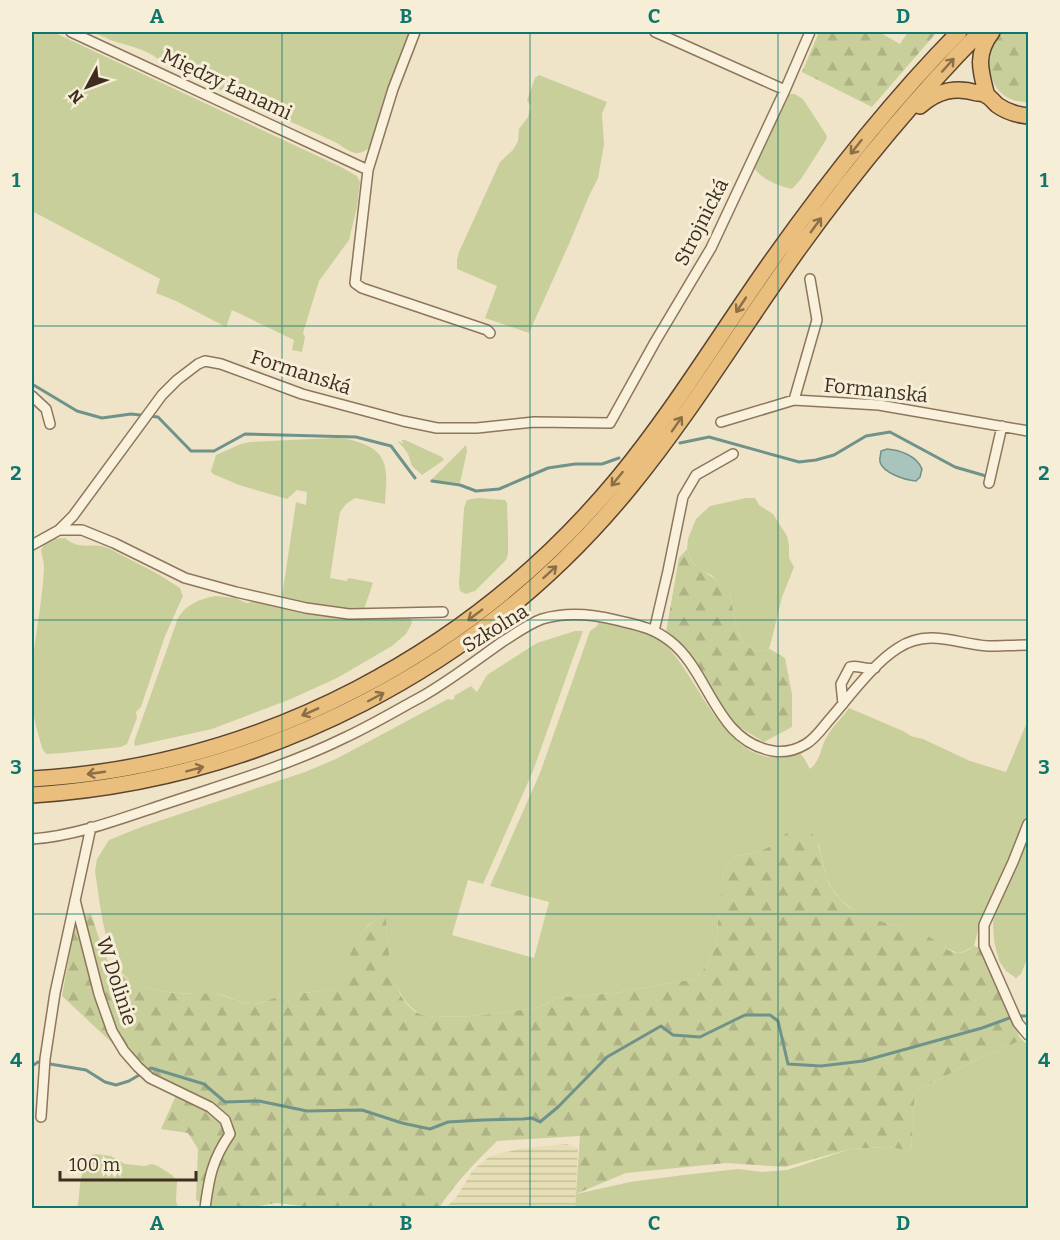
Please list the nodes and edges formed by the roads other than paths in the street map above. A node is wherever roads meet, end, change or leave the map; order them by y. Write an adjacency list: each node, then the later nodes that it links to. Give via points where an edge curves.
1 (71, 32): 14 (street, Między Łanami)
2 (415, 32): 14 (street)
3 (655, 32): 9 (street)
4 (810, 32): 9 (street, Strojnická)
5 (945, 32): 11 (highway)
6 (959, 32): 11 (highway)
7 (980, 32): 13 (highway, one-way to 7)
8 (992, 32): 10 (highway, via 980,58)
9 (785, 90): 20 (street, Strojnická, via 711,248)
10 (987, 96): 12 (highway, via 1005,110); 13 (highway, via 965,90 941,92)
11 (894, 102): 36 (highway, one-way to 36, via 804,215 622,474 554,549 500,597 399,666 308,714 201,751)
12 (1029, 116)
13 (882, 140): 36 (highway, one-way to 13, via 116,785 174,774 283,740 389,690 489,625 559,564 630,487)
14 (368, 170): 16 (street, via 355,283)
15 (810, 279): 18 (street, via 817,320)
16 (490, 333)
17 (32, 396): 21 (street, via 46,409)
18 (794, 400): 19 (street, Formanská); 22 (street, Formanská, via 879,405)
19 (721, 422)
20 (610, 423): 26 (street, Formanská, via 534,422 437,428 302,394 205,361 162,395)
21 (50, 424)
22 (1002, 426): 23 (street, Formanská); 25 (street)
23 (1029, 431)
24 (733, 454): 31 (street, via 696,475 683,497)
25 (988, 483)
26 (74, 516): 27 (street, Formanská); 28 (street)
27 (59, 530): 28 (street); 29 (street)
28 (82, 530): 30 (street, via 185,578 306,608 349,614)
29 (32, 545)
30 (443, 612)
31 (654, 631): 34 (street, Szkolna, via 678,648 731,727 761,748 783,752 802,746); 39 (street, Szkolna, via 585,615 540,620 429,692 343,739 226,784)
32 (1029, 645): 33 (street, Szkolna, via 986,646 938,637 915,640 898,648)
33 (875, 668): 34 (street, Szkolna); 34 (street, via 850,667 841,684)
34 (843, 704)
35 (32, 779): 36 (highway)
36 (54, 785): 37 (highway)
37 (32, 795)
38 (1029, 824): 42 (street, via 984,925 984,946 1018,1023)
39 (91, 827): 40 (street, Szkolna); 41 (street)
40 (32, 839)
41 (75, 900): 43 (street, W Dolinie, via 55,993); 44 (street, W Dolinie, via 99,994 124,1051 150,1078 210,1107 225,1120 230,1134 211,1172)
42 (1029, 1035)
43 (41, 1117)
44 (205, 1209)

